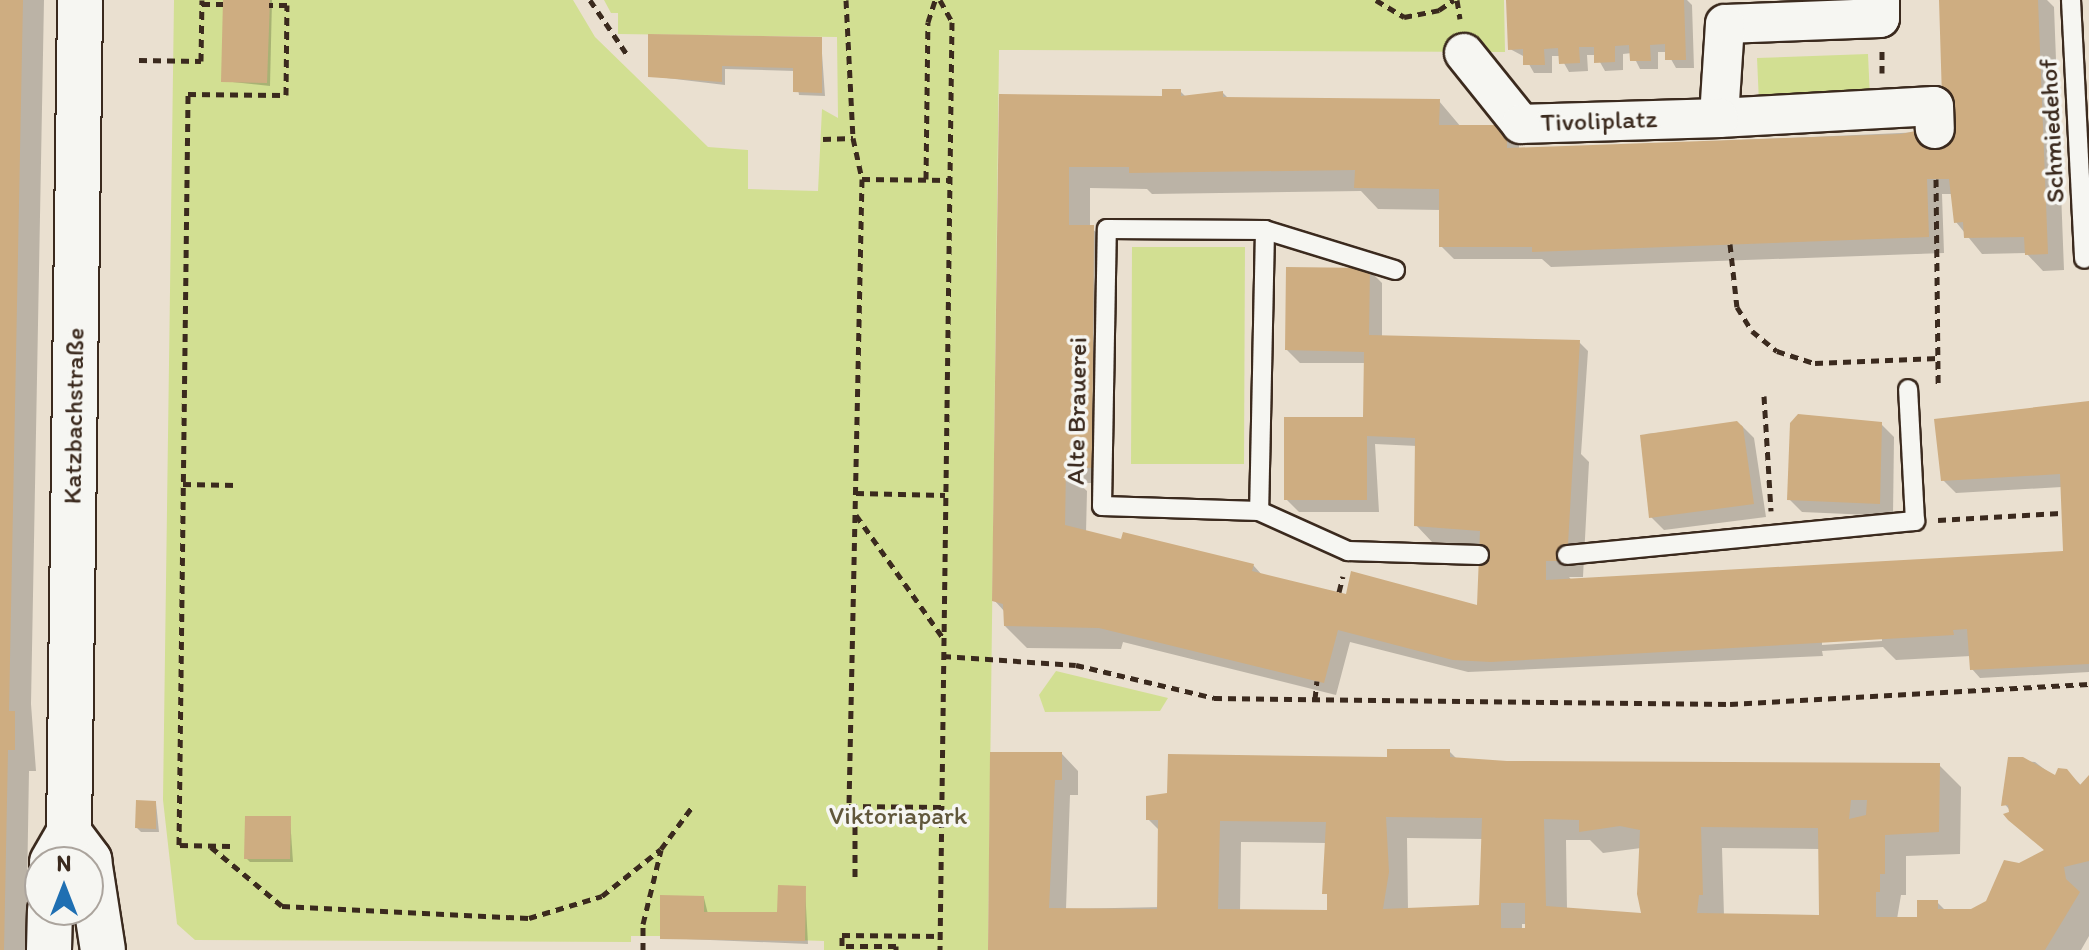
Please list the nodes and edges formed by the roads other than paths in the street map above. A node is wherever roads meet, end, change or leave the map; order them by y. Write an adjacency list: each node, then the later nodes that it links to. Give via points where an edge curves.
1 (80, 0): 17 (main road, Katzbachstraße)
2 (1880, 0): 6 (street, via 1880,18 1725,24)
3 (2071, 0): 5 (lane, Schmiedehof)
4 (1464, 53): 6 (street, Tivoliplatz, via 1521,124)
5 (2083, 104): 9 (lane, Schmiedehof)
6 (1719, 118): 7 (street, Tivoliplatz, via 1934,106)
7 (1935, 129)
8 (1265, 230): 10 (lane, Alte Brauerei); 12 (lane); 12 (lane, Alte Brauerei, via 1107,229 1102,506)
9 (2084, 259)
10 (1395, 270)
11 (1908, 389): 14 (lane)
12 (1259, 511): 15 (lane, via 1348,551)
13 (1941, 520): 14 (lane)
14 (1915, 521): 16 (lane)
15 (1479, 555)
16 (1567, 555)
17 (60, 846)
18 (50, 926): 20 (main road)
19 (99, 926): 21 (main road, Katzbachstraße)
20 (49, 950)
21 (103, 950)

